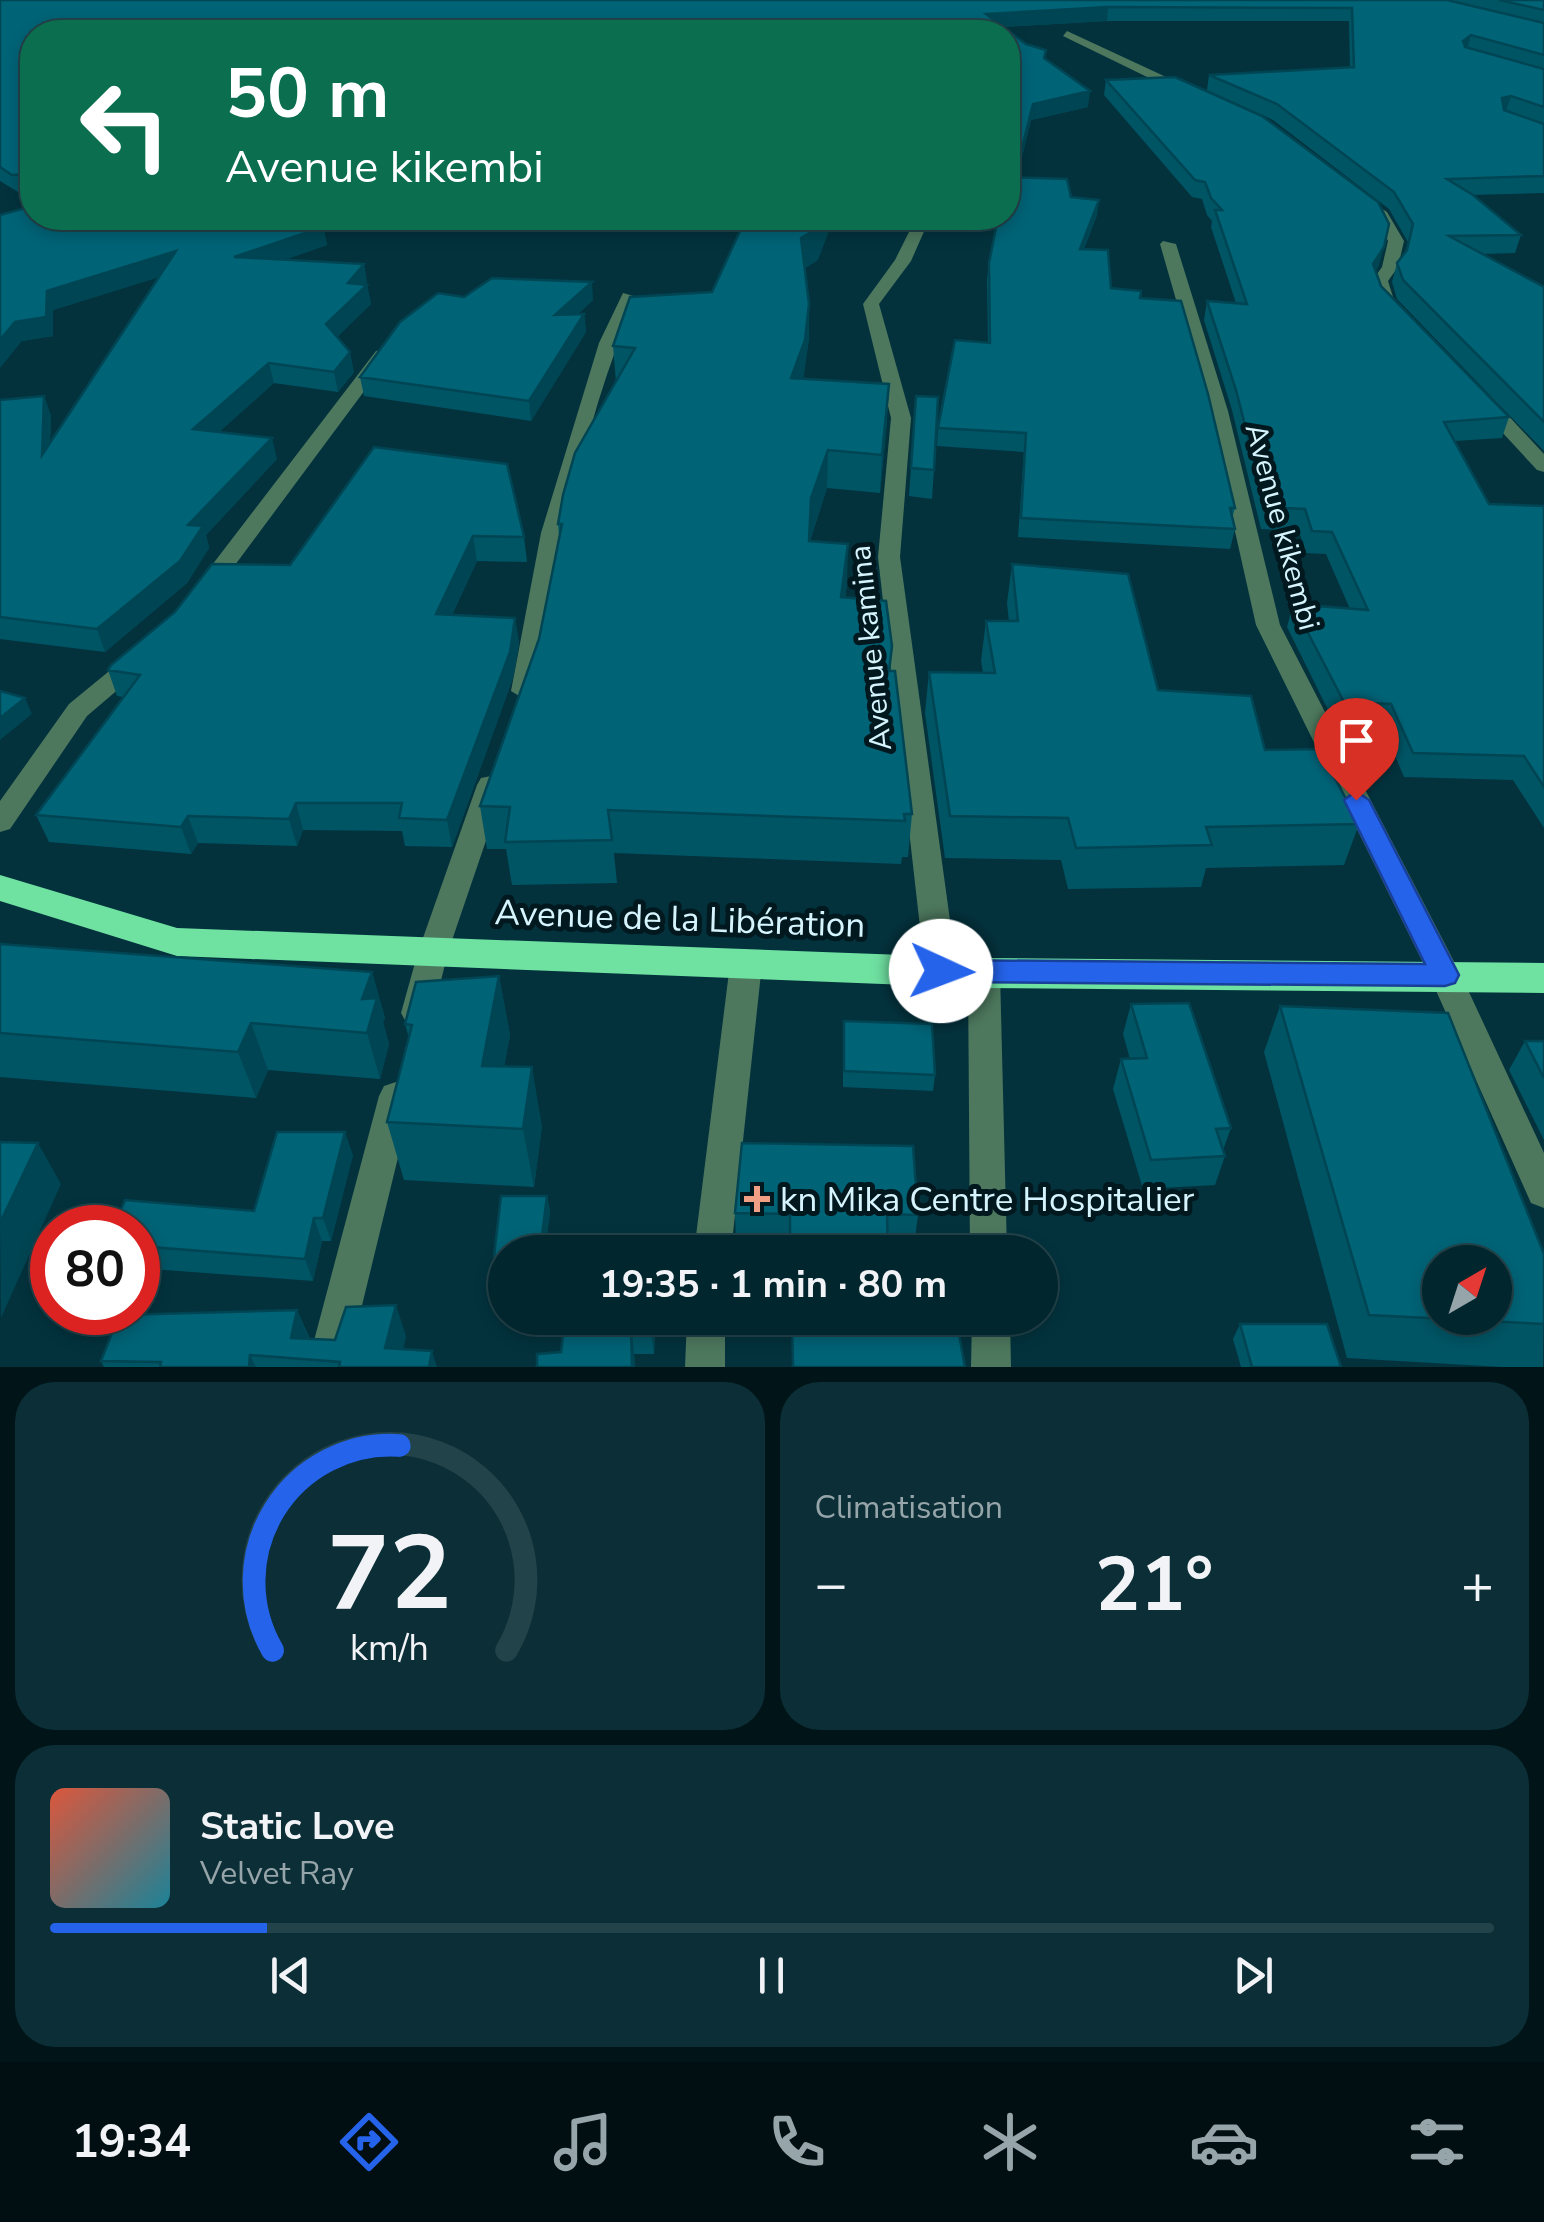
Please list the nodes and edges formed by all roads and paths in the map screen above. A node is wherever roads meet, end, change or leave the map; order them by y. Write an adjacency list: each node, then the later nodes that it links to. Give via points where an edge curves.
1 (1067, 34): 2 (street)
2 (1200, 97)
3 (1353, 193): 7 (street, via 1382,215 1396,241 1380,281 1386,302)
4 (918, 230): 19 (street, Avenue kamina, via 904,261 870,304 901,418 890,557)
5 (1168, 244): 21 (street, Avenue kikembi, via 1218,411 1268,625)
6 (629, 296): 13 (street, via 608,343 552,532)
7 (1413, 328)
8 (393, 339): 11 (street)
9 (1466, 383): 10 (street)
10 (1544, 466)
11 (185, 615)
12 (160, 641): 15 (street, via 78,710)
13 (516, 716)
14 (497, 770): 17 (street)
15 (0, 822)
16 (0, 888): 17 (highway, Avenue de la Libération, via 178,942)
17 (433, 952): 18 (highway, Avenue de la Libération); 28 (street)
18 (746, 964): 19 (highway, Avenue de la Libération); 24 (street)
19 (941, 971): 20 (highway, Avenue de la Libération)
20 (984, 972): 21 (highway, Avenue de la Libération); 25 (street)
21 (1445, 975): 22 (highway, Avenue de la Libération); 23 (street, Avenue kikembi)
22 (1544, 978)
23 (1544, 1192)
24 (714, 1235)
25 (990, 1235)
26 (706, 1335): 29 (street)
27 (991, 1335): 30 (street)
28 (327, 1367)
29 (705, 1367)
30 (992, 1367)

